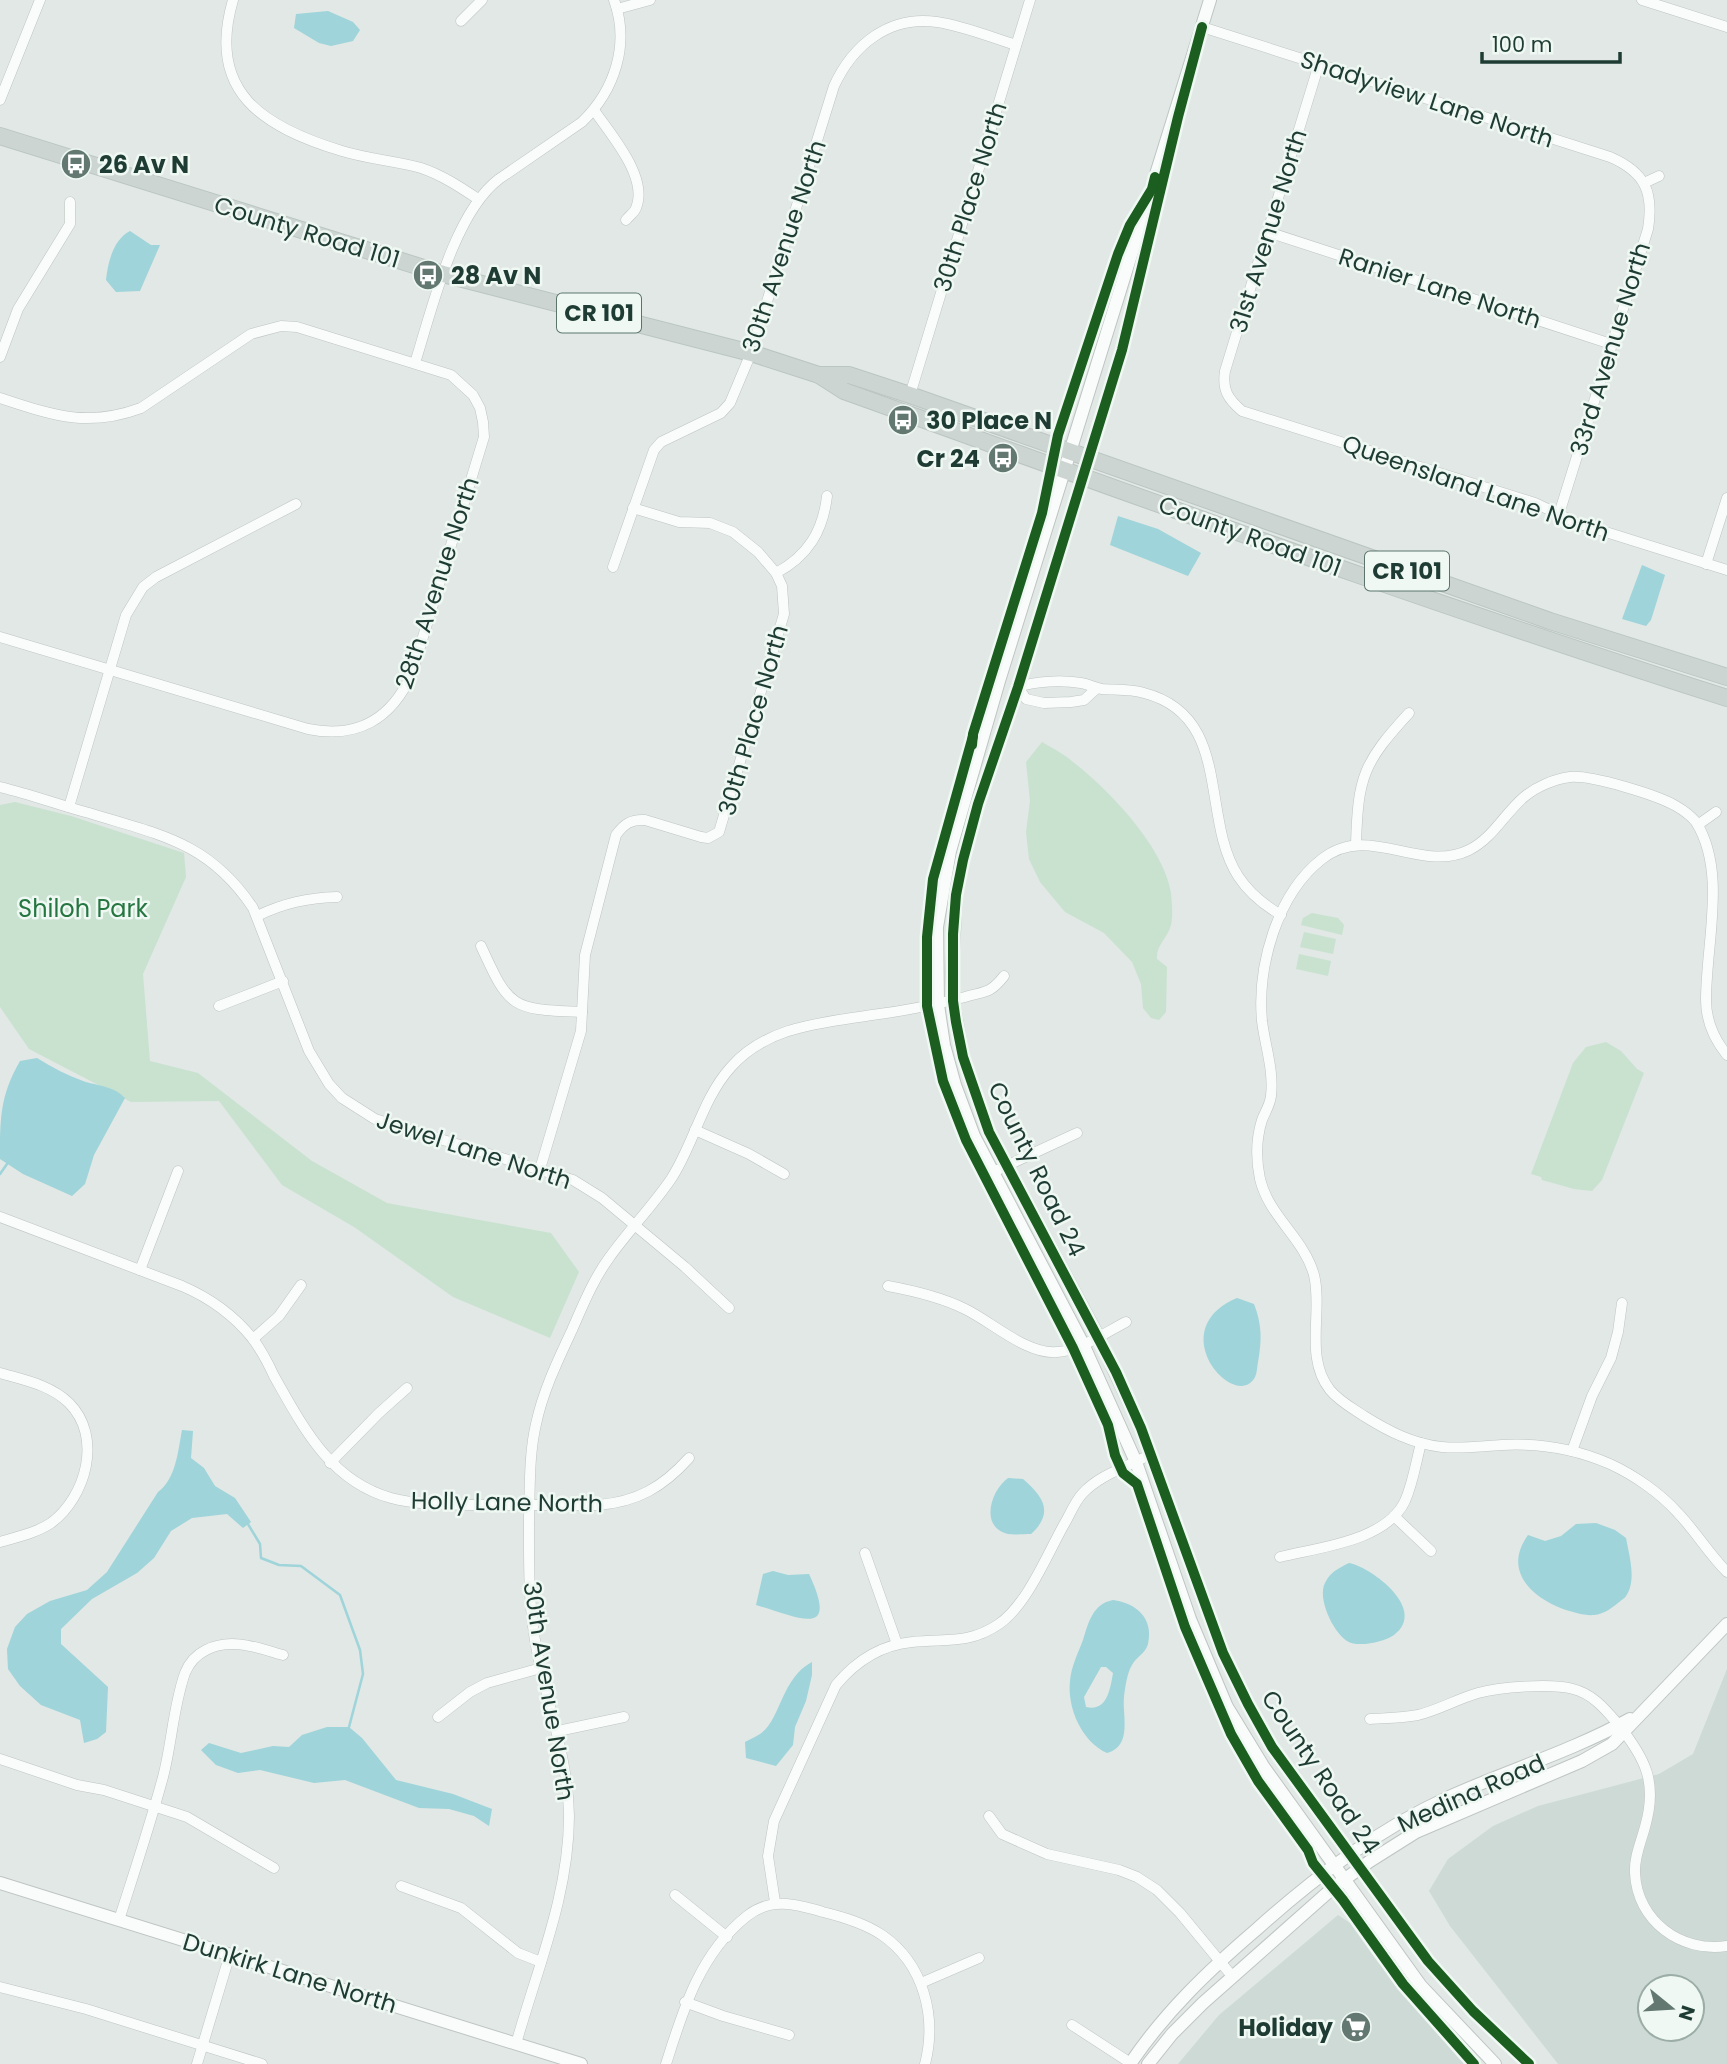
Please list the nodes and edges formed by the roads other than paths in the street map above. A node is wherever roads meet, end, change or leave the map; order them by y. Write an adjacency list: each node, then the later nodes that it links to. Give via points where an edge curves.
1 (40, 0): 14 (street)
2 (233, 0): 19 (street, via 227,57 232,77 249,105 309,139 343,152 421,168)
3 (482, 0): 9 (street)
4 (650, 0): 8 (street)
5 (1030, 0): 12 (street, 30th Place North)
6 (1210, 0): 10 (street, County Road 24)
7 (1643, 0): 11 (street)
8 (615, 4): 15 (street, via 620,28 617,67)
9 (461, 21)
10 (1202, 27): 13 (street, Shadyview Lane North); 32 (street, County Road 24); 33 (street, County Road 24, via 1122,350)
11 (1727, 27)
12 (1016, 45): 25 (street, 30th Avenue North, via 954,26 917,22 882,32 853,54 834,86); 29 (street, 30th Place North)
13 (1319, 64): 18 (street, Shadyview Lane North, via 1609,157 1625,164); 22 (street, 31st Avenue North)
14 (0, 100)
15 (594, 110): 19 (street); 21 (street, via 634,170 638,198 636,210)
16 (0, 136): 23 (main road, County Road 101 / CR 101)
17 (1659, 176): 18 (street)
18 (1644, 183): 24 (street, 33rd Avenue North, via 1650,205 1648,229)
19 (478, 199): 23 (street)
20 (70, 202): 26 (street, via 70,224 18,309)
21 (626, 220)
22 (1268, 232): 24 (street, Ranier Lane North); 31 (street, 31st Avenue North, via 1225,371)
23 (443, 274): 25 (main road, County Road 101 / CR 101); 27 (street)
24 (1611, 344): 40 (street, 33rd Avenue North)
25 (751, 353): 28 (main road, County Road 101 / CR 101); 39 (street, 30th Avenue North, via 721,413 670,437 654,450)
26 (0, 357)
27 (415, 363): 30 (street, 28th Avenue North, via 312,330 281,326 251,334 141,408 122,415 65,418); 46 (street, 28th Avenue North, via 451,375 472,396 483,422 481,452 412,673 394,705 363,727 326,733)
28 (819, 375): 29 (main road, County Road 101 / CR 101, via 849,375); 34 (main road, County Road 101 / CR 101, via 844,391)
29 (910, 395): 32 (main road, County Road 101 / CR 101)
30 (0, 398)
31 (1228, 398): 40 (street, Queensland Lane North, via 1242,411)
32 (1071, 452): 33 (main road, County Road 101 / CR 101); 34 (street, County Road 24)
33 (1089, 458): 35 (street, County Road 24); 47 (main road, County Road 101 / CR 101, via 1550,621)
34 (1065, 471): 35 (main road, County Road 101 / CR 101); 48 (street, County Road 24)
35 (1083, 477): 49 (street, County Road 24); 51 (main road, County Road 101 / CR 101, via 1542,639)
36 (827, 496): 44 (street, via 811,545)
37 (1727, 498): 41 (street)
38 (296, 504): 46 (street, via 143,587 125,615)
39 (633, 508): 42 (street, 30th Avenue North); 44 (street, via 679,522 722,526 758,552)
40 (1559, 514): 41 (street, Queensland Lane North)
41 (1706, 564): 43 (street, Queensland Lane North)
42 (613, 567)
43 (1727, 570)
44 (776, 573): 66 (street, 30th Place North, via 784,600 782,628 722,826 714,835 701,837 645,820 628,822 617,835 586,948)
45 (0, 637): 46 (street, 28th Avenue North)
46 (108, 669): 54 (street)
47 (1727, 677)
48 (999, 681): 49 (street); 64 (street, County Road 24, via 943,882 937,927)
49 (1018, 687): 50 (street, via 1081,683); 50 (street, via 1026,699 1058,703 1084,700); 64 (street, County Road 24, via 963,860)
50 (1097, 688): 59 (street, via 1144,693 1174,708 1193,726 1207,758 1229,859 1250,891)
51 (1727, 698)
52 (1409, 713): 57 (street, via 1366,768)
53 (0, 787): 54 (street, Jewel Lane North)
54 (69, 807): 60 (street, Jewel Lane North, via 161,835 205,856 240,888)
55 (1716, 812): 56 (street)
56 (1699, 824): 57 (street, via 1675,805 1602,781 1571,777 1527,794 1481,843 1459,854 1435,858); 67 (street, via 1715,848 1720,866 1723,894 1706,1004 1714,1035)
57 (1356, 844): 59 (street, via 1313,867)
58 (337, 897): 60 (street, via 288,902)
59 (1281, 915): 88 (street, via 1262,984 1263,1028 1272,1071 1271,1098 1258,1139 1260,1177 1274,1212 1311,1266 1316,1289 1317,1363 1328,1388 1381,1427)
60 (257, 916): 63 (street, Jewel Lane North)
61 (481, 946): 66 (street, via 497,981 514,1002 540,1010)
62 (1004, 976): 64 (street, 30th Avenue North, via 993,991)
63 (283, 981): 65 (street); 71 (street, Jewel Lane North, via 318,1068 342,1098 375,1119)
64 (945, 1003): 68 (street, 30th Avenue North, via 811,1024 767,1039 731,1066); 70 (street, County Road 24, via 974,1094); 73 (street, County Road 24, via 944,1045 955,1085)
65 (219, 1006)
66 (582, 1012): 71 (street, via 579,1039)
67 (1727, 1055)
68 (695, 1130): 74 (street); 76 (street, 30th Avenue North, via 675,1173)
69 (1077, 1133): 70 (street)
70 (1006, 1165): 73 (street); 83 (street, County Road 24)
71 (540, 1169): 76 (street, Jewel Lane North, via 587,1188)
72 (178, 1171): 77 (street)
73 (993, 1172): 85 (street, County Road 24)
74 (784, 1174)
75 (0, 1217): 77 (street, Holly Lane North)
76 (635, 1225): 81 (street, Jewel Lane North); 94 (street, 30th Avenue North, via 595,1280 545,1392 531,1454)
77 (140, 1270): 84 (street, Holly Lane North, via 203,1296 224,1309)
78 (301, 1285): 84 (street, via 279,1316)
79 (888, 1286): 85 (street, via 966,1309 1043,1352 1068,1351)
80 (1622, 1303): 89 (street, via 1611,1358)
81 (729, 1308)
82 (1126, 1322): 83 (street)
83 (1098, 1336): 85 (street); 90 (street, County Road 24)
84 (253, 1339): 93 (street, Holly Lane North, via 307,1433)
85 (1083, 1343): 92 (street, County Road 24)
86 (0, 1373): 96 (street, via 41,1385 69,1403 85,1429 87,1458 72,1502 48,1525)
87 (407, 1388): 93 (street)
88 (1421, 1443): 89 (street, via 1466,1448 1530,1444); 95 (street, via 1404,1501)
89 (1572, 1451): 100 (street, via 1611,1464 1657,1494)
90 (1151, 1454): 92 (street); 113 (street, County Road 24, via 1223,1653 1248,1704 1272,1747)
91 (689, 1458): 94 (street, Holly Lane North, via 658,1488 619,1503)
92 (1136, 1462): 102 (street, via 1091,1484 1079,1497 1016,1607 1003,1621 970,1639); 114 (street, County Road 24, via 1190,1619 1227,1705 1263,1766)
93 (330, 1463): 94 (street, Holly Lane North, via 367,1489 413,1503)
94 (530, 1505): 104 (street, 30th Avenue North, via 531,1614)
95 (1394, 1516): 97 (street); 99 (street, via 1363,1535)
96 (0, 1542)
97 (1431, 1551)
98 (865, 1553): 102 (street)
99 (1280, 1557)
100 (1727, 1572)
101 (1727, 1624): 108 (street, Medina Road)
102 (897, 1644): 121 (street, via 862,1659 835,1685 774,1821 768,1856)
103 (283, 1655): 111 (street, via 234,1643 205,1650 193,1660 180,1690)
104 (541, 1668): 105 (street, via 487,1683); 109 (street, 30th Avenue North)
105 (438, 1717)
106 (624, 1717): 109 (street)
107 (1370, 1720): 108 (street, via 1417,1715 1496,1689 1558,1687 1585,1693)
108 (1621, 1728): 113 (street, Medina Road, via 1447,1798); 116 (street, Medina Road, via 1612,1744 1582,1761 1416,1832); 124 (street, via 1644,1761 1649,1786 1635,1873 1644,1906 1660,1927 1681,1941)
109 (558, 1731): 127 (street, 30th Avenue North, via 567,1782 567,1851 555,1918)
110 (0, 1759): 111 (street)
111 (154, 1806): 115 (street, via 202,1825); 122 (street)
112 (989, 1816): 128 (street, via 1002,1834 1047,1854 1119,1870 1157,1889)
113 (1349, 1855): 114 (street, Medina Road); 116 (street, County Road 24)
114 (1334, 1866): 117 (street, County Road 24); 128 (street, Medina Road)
115 (274, 1868)
116 (1360, 1868): 117 (street, Medina Road); 145 (street, County Road 24, via 1428,1961)
117 (1345, 1880): 129 (street, Medina Road); 144 (street, County Road 24, via 1421,1986)
118 (0, 1882): 122 (street, Dunkirk Lane North)
119 (401, 1886): 127 (street, via 461,1908 519,1953)
120 (675, 1895): 123 (street)
121 (775, 1902): 123 (street, via 747,1916); 130 (street, via 804,1906 884,1936)
122 (119, 1920): 125 (street, Dunkirk Lane North)
123 (727, 1937): 132 (street, via 699,1973)
124 (1727, 1946)
125 (230, 1954): 135 (street, Dunkirk Lane North); 136 (street)
126 (979, 1958): 130 (street)
127 (541, 1962): 135 (street, 30th Avenue North)
128 (1219, 1962): 129 (street); 142 (street, Medina Road, via 1160,2022)
129 (1232, 1976): 143 (street, Medina Road)
130 (921, 1983): 141 (street, via 930,2022)
131 (0, 1987): 136 (street)
132 (685, 2003): 134 (street); 140 (street)
133 (1072, 2025): 142 (street)
134 (789, 2035)
135 (516, 2044): 139 (street, Dunkirk Lane North)
136 (202, 2045): 137 (street); 138 (street)
137 (197, 2064)
138 (262, 2064)
139 (581, 2064)
140 (666, 2064)
141 (925, 2064)
142 (1130, 2064)
143 (1148, 2064)
144 (1495, 2064)
145 (1529, 2064)

